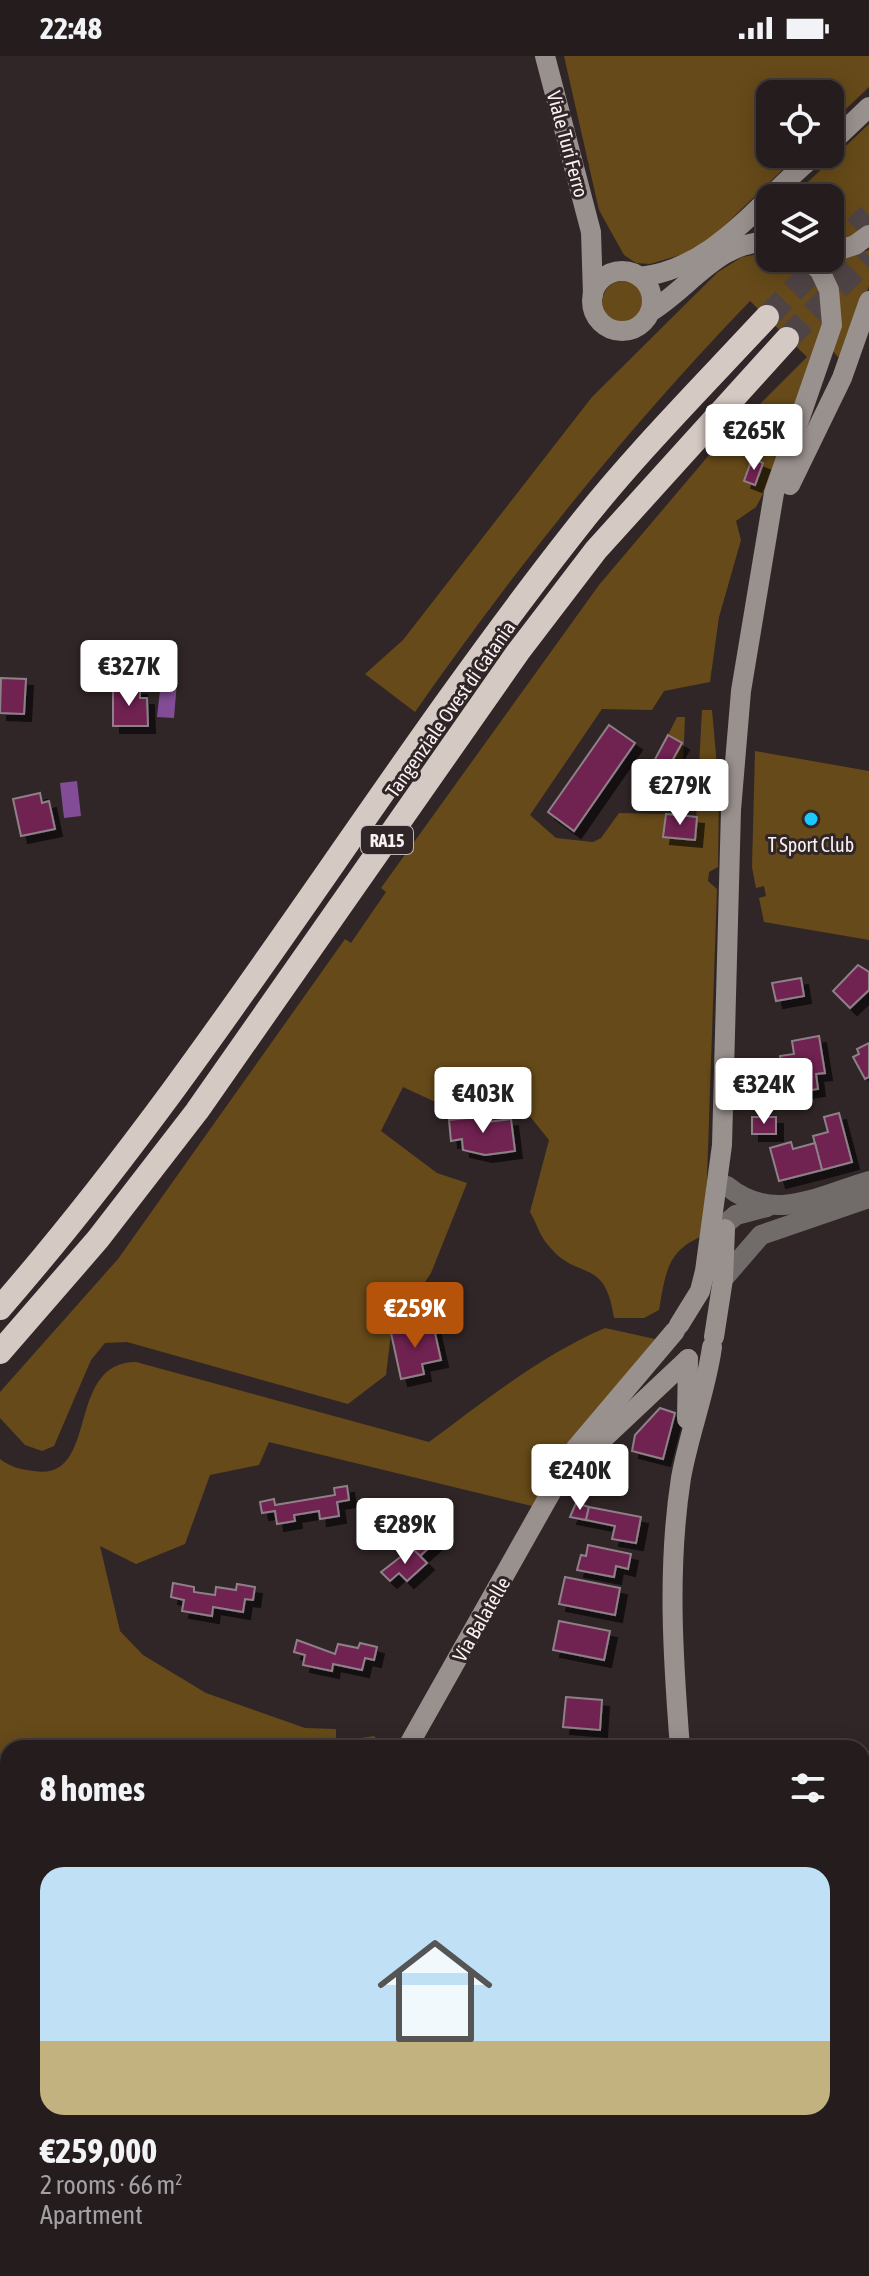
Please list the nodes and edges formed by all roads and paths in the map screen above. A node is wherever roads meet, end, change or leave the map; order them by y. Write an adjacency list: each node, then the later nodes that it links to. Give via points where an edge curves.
1 (545, 56): 7 (main road, Viale Turi Ferro)
2 (868, 109): 3 (main road)
3 (844, 131)
4 (803, 168): 12 (main road, via 708,254 685,266)
5 (807, 168): 6 (main road)
6 (794, 184)
7 (591, 232): 12 (main road, via 613,262); 13 (main road)
8 (869, 235): 10 (main road)
9 (756, 244): 15 (main road, via 735,247)
10 (844, 249)
11 (820, 272): 18 (main road, via 829,290 832,325 774,493)
12 (632, 274): 13 (main road, via 605,277); 15 (main road, via 651,291)
13 (593, 295): 15 (main road, via 596,316 614,330 635,328)
14 (869, 301): 18 (main road, via 842,378 799,461)
15 (650, 312)
16 (767, 317): 27 (highway, Tangenziale Ovest di Catania / RA15, via 574,531 173,1094 78,1218)
17 (787, 339): 30 (highway, Tangenziale Ovest di Catania / RA15, via 596,550 518,652 197,1111 98,1239)
18 (766, 549): 19 (main road, via 736,729)
19 (722, 1145): 21 (main road); 24 (main road)
20 (869, 1181): 23 (street)
21 (727, 1186): 23 (street); 24 (main road)
22 (869, 1198): 25 (street)
23 (767, 1207): 24 (street)
24 (717, 1221): 25 (street, via 738,1233); 26 (main road); 28 (main road, via 700,1291)
25 (761, 1235): 26 (street)
26 (723, 1279): 29 (main road)
27 (0, 1308)
28 (677, 1328): 29 (main road, via 700,1320 711,1329); 31 (main road, via 675,1348); 35 (main road, via 576,1448)
29 (713, 1342): 31 (main road, via 704,1357); 34 (main road)
30 (0, 1352)
31 (688, 1359): 32 (main road); 33 (main road)
32 (662, 1383): 33 (main road, via 674,1383); 35 (main road)
33 (688, 1395): 34 (main road)
34 (686, 1455): 37 (main road, via 672,1594)
35 (555, 1490): 36 (main road, Via Balatelle)
36 (412, 1740)
37 (680, 1740)

